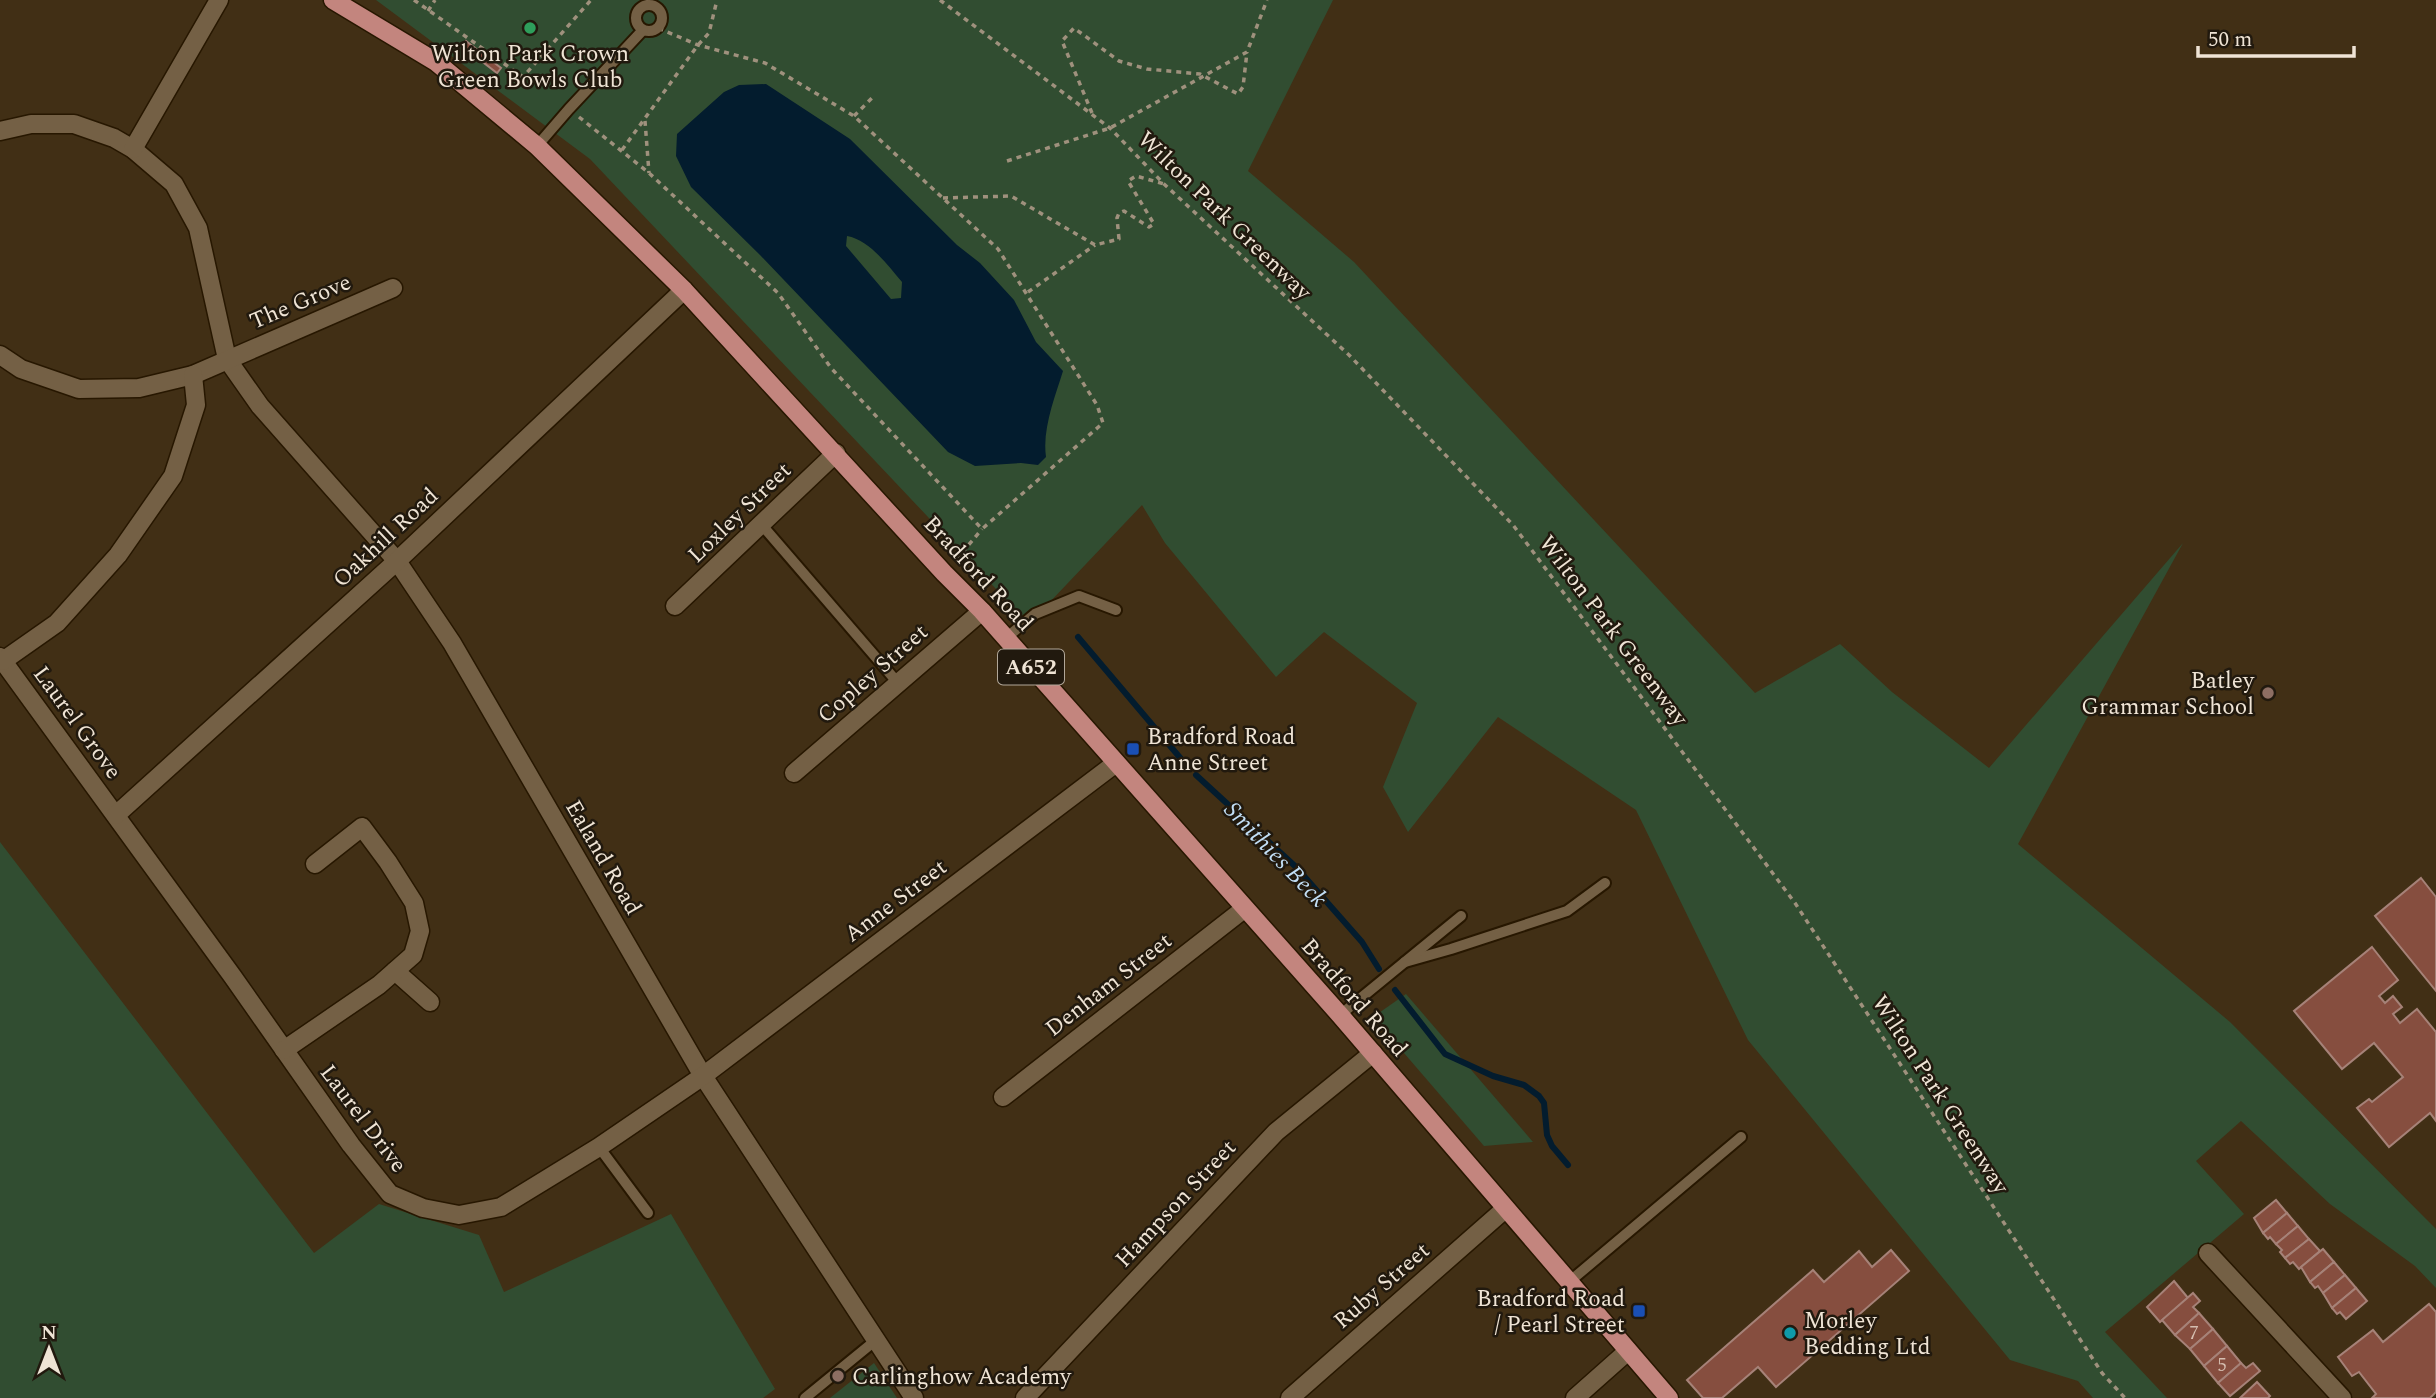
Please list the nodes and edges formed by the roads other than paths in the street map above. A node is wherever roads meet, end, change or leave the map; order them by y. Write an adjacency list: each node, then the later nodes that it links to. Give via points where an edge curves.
1 (219, 0): 7 (street)
2 (333, 0): 6 (main road, Bradford Road / A652, via 436,62)
3 (654, 3): 4 (lane, via 636,13 637,25); 4 (lane, via 662,18 658,28)
4 (643, 30): 6 (lane)
5 (0, 131): 7 (street, via 31,124 74,124)
6 (537, 146): 9 (main road, Bradford Road / A652)
7 (133, 149): 11 (street, via 174,184 198,228)
8 (393, 288): 11 (street, The Grove)
9 (684, 290): 13 (main road, Bradford Road / A652); 15 (street, Oakhill Road)
10 (0, 355): 12 (street, The Grove, via 21,369 79,389 139,388)
11 (228, 359): 12 (street, The Grove); 15 (street, Ealand Road, via 260,407)
12 (193, 375): 20 (street, via 196,405 173,476 118,555 57,623)
13 (836, 453): 14 (street, Loxley Street); 18 (main road, Bradford Road / A652)
14 (761, 524): 16 (street, Loxley Street); 21 (lane)
15 (397, 561): 24 (street, Oakhill Road); 35 (street, Ealand Road, via 452,643)
16 (676, 606)
17 (1116, 610): 19 (lane, via 1079,596 1035,614)
18 (982, 611): 19 (main road, Bradford Road / A652); 21 (street, Copley Street)
19 (1006, 638): 22 (main road, Bradford Road / A652)
20 (1, 659): 24 (street, Laurel Grove)
21 (898, 684): 23 (street, Copley Street)
22 (1116, 763): 27 (main road, Bradford Road / A652); 35 (street, Anne Street)
23 (794, 773)
24 (116, 816): 33 (street, Laurel Drive)
25 (315, 864): 30 (street, via 362,827 414,903 420,931 413,955)
26 (1605, 883): 29 (lane, via 1567,911)
27 (1244, 909): 32 (main road, Bradford Road / A652); 36 (street, Denham Street)
28 (1461, 916): 29 (lane)
29 (1405, 961): 32 (lane)
30 (395, 971): 31 (street); 33 (street)
31 (430, 1002)
32 (1340, 1015): 34 (main road, Bradford Road / A652)
33 (284, 1050): 38 (street, Laurel Drive, via 390,1194 424,1208 459,1215 501,1208)
34 (1373, 1053): 39 (main road, Bradford Road / A652); 47 (street, Hampson Street, via 1276,1132)
35 (703, 1076): 38 (street, Laurel Drive); 43 (street, Ealand Road)
36 (1003, 1097)
37 (1741, 1137): 42 (lane)
38 (599, 1147): 40 (lane)
39 (1505, 1209): 42 (main road, Bradford Road / A652); 48 (street, Ruby Street)
40 (648, 1213)
41 (2208, 1253): 51 (street)
42 (1569, 1282): 44 (main road, Bradford Road / A652)
43 (876, 1340): 45 (lane); 46 (street, Ealand Road)
44 (1628, 1351): 49 (street); 50 (main road, Bradford Road / A652)
45 (804, 1398)
46 (914, 1398)
47 (1025, 1398)
48 (1290, 1398)
49 (1575, 1398)
50 (1669, 1398)
51 (2342, 1398)

